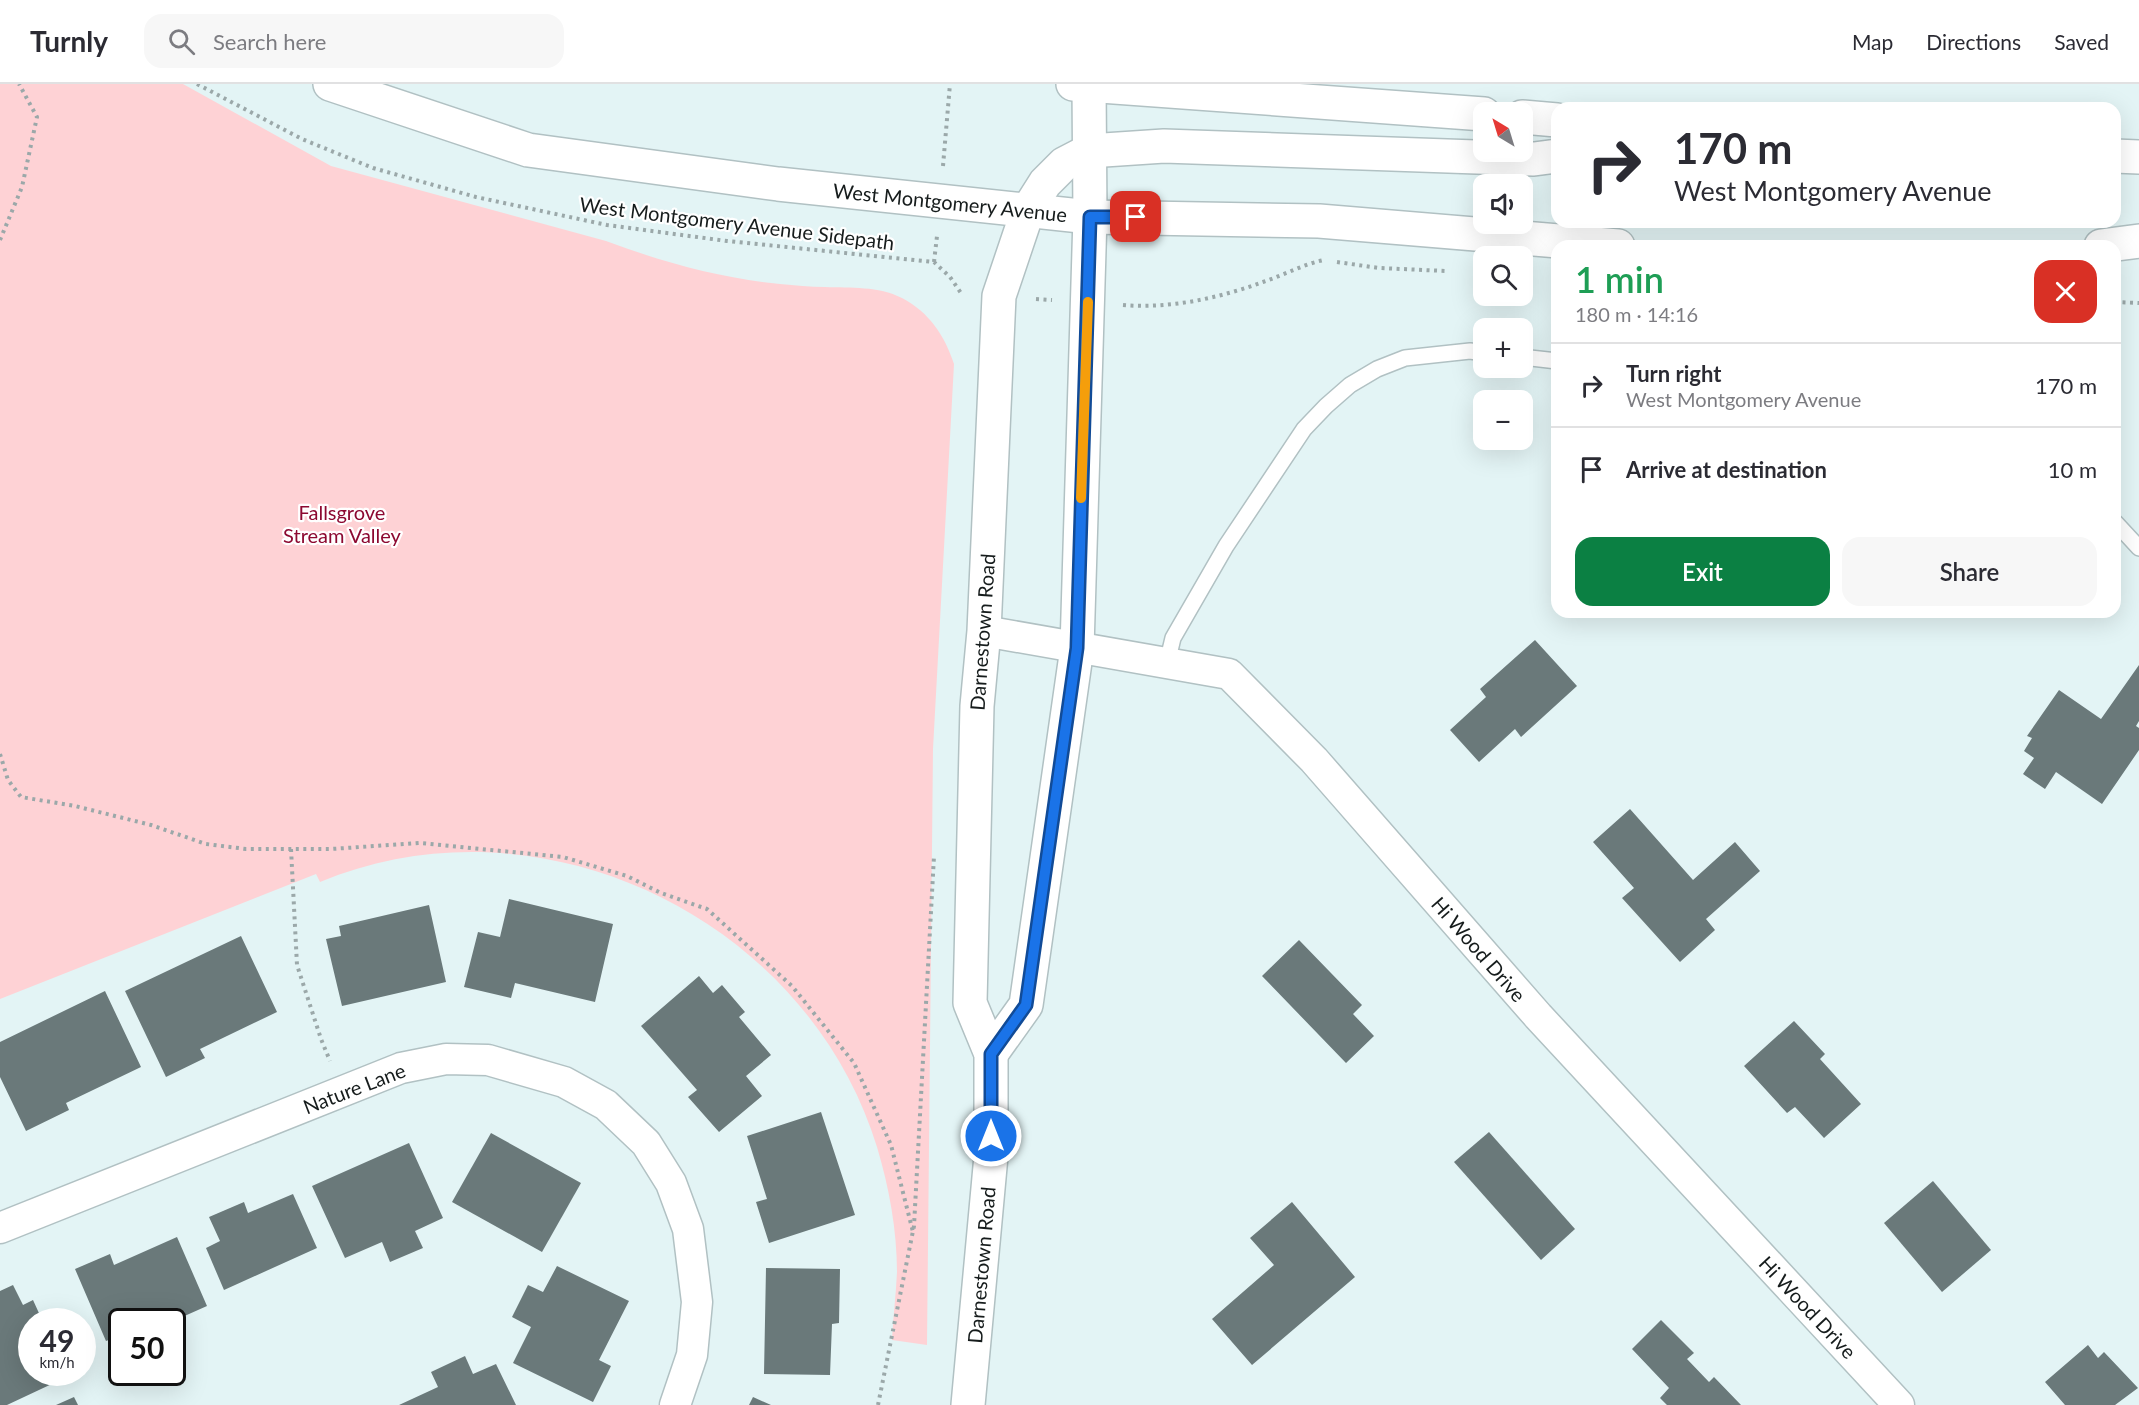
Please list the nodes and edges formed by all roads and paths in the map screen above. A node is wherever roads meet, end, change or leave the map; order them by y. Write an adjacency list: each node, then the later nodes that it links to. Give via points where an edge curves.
1 (19, 84): 16 (path, via 37,117 22,187)
2 (197, 84): 25 (path, West Montgomery Avenue Sidepath, via 302,139 373,168 476,197 607,225 934,262 961,292)
3 (330, 84): 14 (main road, West Montgomery Avenue, via 528,150 778,184)
4 (950, 84): 13 (path)
5 (1081, 85): 6 (main road); 9 (main road)
6 (1473, 113)
7 (1533, 118): 8 (main road)
8 (1551, 119)
9 (1089, 152): 11 (main road, via 1164,146); 14 (main road, Darnestown Road, via 1064,164 1045,183); 15 (main road)
10 (2121, 156): 12 (main road)
11 (1551, 157)
12 (2139, 158)
13 (943, 163)
14 (1028, 210): 15 (main road, West Montgomery Avenue); 32 (main road, Darnestown Road, via 999,296)
15 (1090, 217): 17 (main road, West Montgomery Avenue, via 1319,221); 33 (main road)
16 (0, 240)
17 (1551, 240)
18 (2139, 241): 19 (main road)
19 (2121, 243)
20 (1449, 271): 26 (path, via 1379,268 1323,259 1203,300)
21 (1034, 299): 22 (path)
22 (1060, 300)
23 (2121, 302): 24 (path)
24 (2139, 303)
25 (961, 304)
26 (1127, 306)
27 (1473, 351): 34 (lane, via 1405,358 1350,385 1326,406 1304,429 1226,546 1173,638)
28 (1533, 358): 29 (lane)
29 (1551, 360)
30 (2121, 528): 31 (lane)
31 (2139, 548)
32 (984, 631): 33 (street, Hi Wood Drive); 38 (main road, Darnestown Road, via 977,706 970,1003)
33 (1077, 648): 34 (street, Hi Wood Drive); 38 (main road, via 1026,1005)
34 (1167, 663): 45 (street, Hi Wood Drive, via 1228,675 1314,760 1538,1016)
35 (0, 754): 36 (path, via 8,780 21,797 151,825 206,844)
36 (291, 849): 39 (path, via 297,965); 41 (path, via 420,843 563,857 627,876 707,909 792,986 854,1063 891,1145)
37 (935, 849): 41 (path)
38 (991, 1054): 44 (main road, Darnestown Road, via 991,1156)
39 (343, 1091): 40 (street, Nature Lane); 42 (street, Nature Lane, via 401,1068 446,1059 488,1060 564,1082 606,1105 646,1143 671,1183 688,1229 697,1302 692,1355)
40 (0, 1228)
41 (913, 1232): 43 (path)
42 (675, 1405)
43 (878, 1405)
44 (968, 1405)
45 (1899, 1405)

